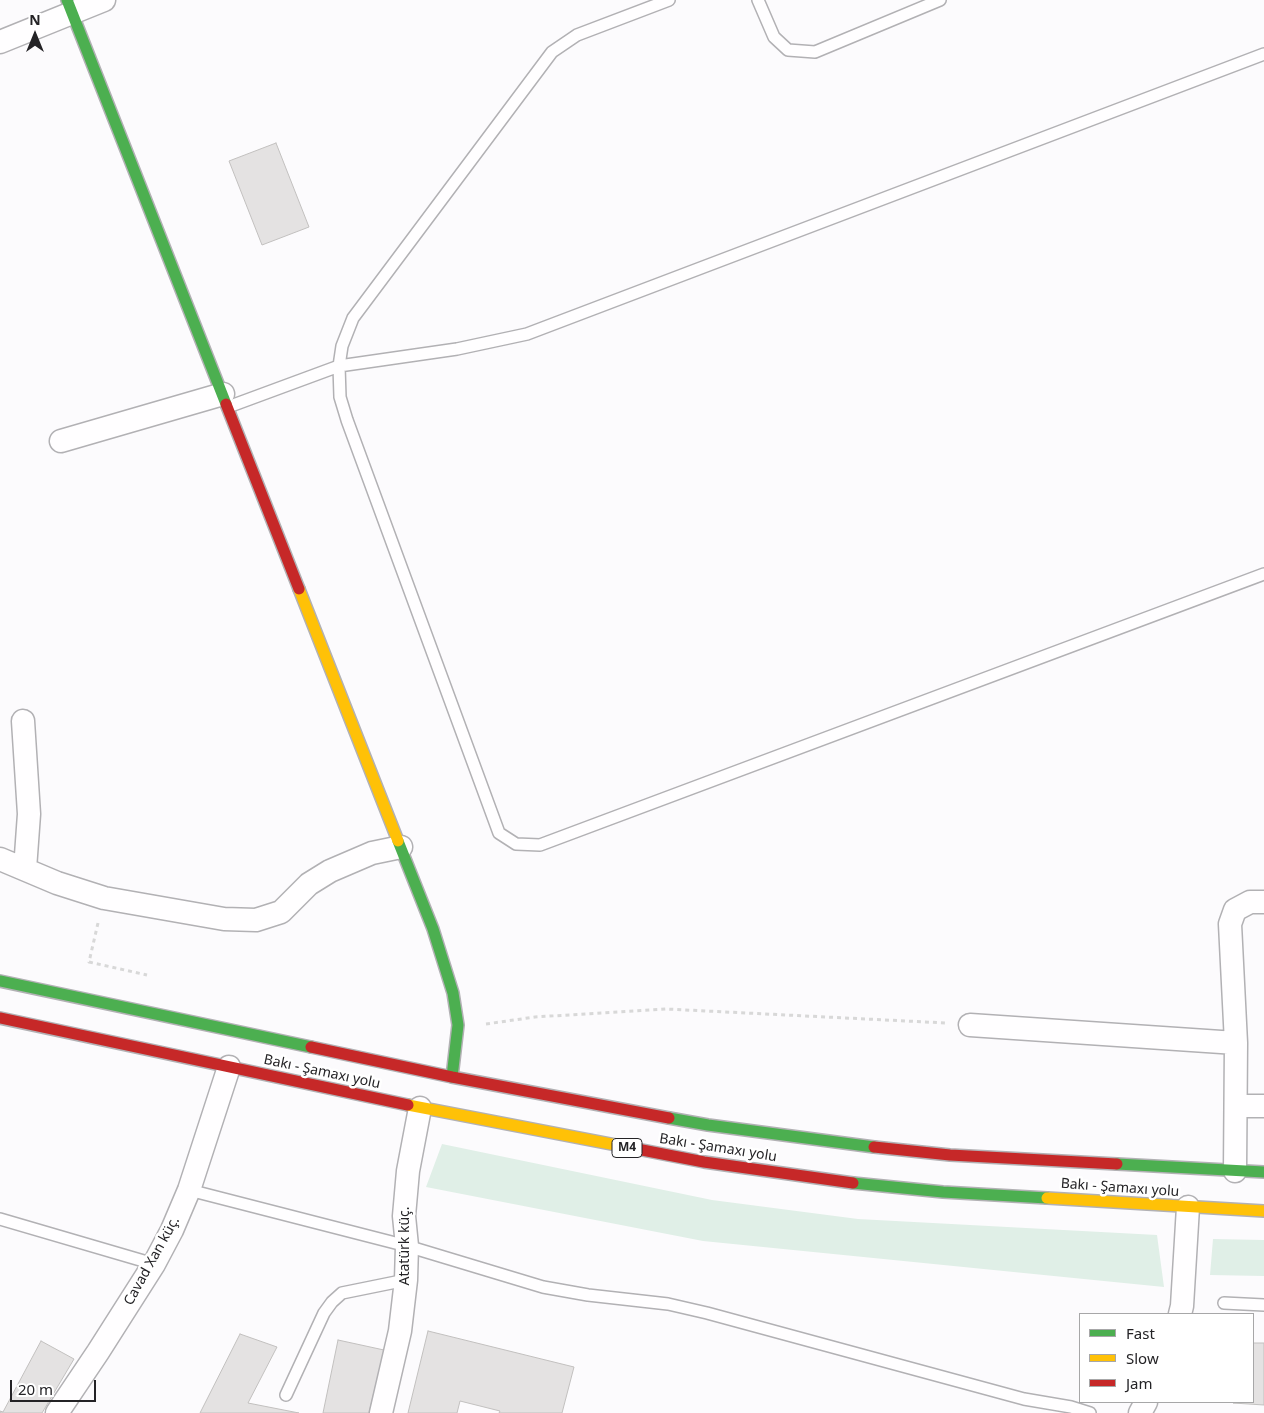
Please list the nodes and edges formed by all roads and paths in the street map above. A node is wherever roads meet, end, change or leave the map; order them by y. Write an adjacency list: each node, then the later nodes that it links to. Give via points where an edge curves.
1 (104, 0): 5 (street)
2 (669, 0): 8 (lane, via 577,35 552,52 353,318 342,346)
3 (758, 0): 4 (lane, via 774,37 788,50 815,52)
4 (940, 0)
5 (70, 7): 6 (street); 9 (main road)
6 (0, 42)
7 (1264, 54): 8 (lane, via 526,334 457,349)
8 (339, 366): 9 (lane); 11 (lane, via 340,396 347,420 499,833 516,844 540,845)
9 (226, 400): 10 (street); 13 (main road)
10 (61, 441)
11 (1264, 574)
12 (23, 721): 15 (street, via 29,814)
13 (401, 847): 16 (street, via 372,853 330,871 309,884 281,912 256,920 224,919); 21 (main road, via 433,929 453,993)
14 (0, 859): 15 (street)
15 (25, 869): 16 (street)
16 (104, 898): 18 (path, via 89,962)
17 (1264, 902): 23 (street, via 1250,902 1235,910 1230,924)
18 (147, 975)
19 (0, 981): 25 (main road, Bakı - Şamaxı yolu)
20 (0, 1018): 24 (main road, Bakı - Şamaxı yolu / M4)
21 (458, 1025): 22 (path, via 666,1009); 25 (main road)
22 (970, 1025): 23 (street)
23 (1236, 1043): 26 (street)
24 (229, 1067): 28 (main road, Bakı - Şamaxı yolu / M4); 31 (street, Cavad Xan küç.)
25 (452, 1076): 29 (main road, Bakı - Şamaxı yolu, via 708,1125 857,1145 950,1155)
26 (1236, 1106): 27 (street); 29 (street)
27 (1264, 1106)
28 (420, 1108): 32 (main road, Bakı - Şamaxı yolu / M4, via 704,1162 851,1183); 35 (street, Atatürk küç., via 407,1180 404,1216)
29 (1234, 1171): 30 (main road, Bakı - Şamaxı yolu)
30 (1264, 1172)
31 (189, 1190): 35 (lane); 36 (street, Cavad Xan küç.)
32 (1188, 1207): 33 (main road, Bakı - Şamaxı yolu / M4); 40 (street)
33 (1264, 1211)
34 (0, 1219): 36 (lane)
35 (407, 1246): 37 (street, Atatürk küç.); 44 (lane, via 543,1286 668,1304 707,1313 1024,1399)
36 (154, 1264): 42 (street, Cavad Xan küç.)
37 (406, 1280): 41 (lane, via 342,1293 332,1302); 43 (street, Atatürk küç., via 400,1331)
38 (1224, 1303): 39 (lane)
39 (1264, 1305)
40 (1180, 1313)
41 (286, 1395)
42 (57, 1413)
43 (381, 1413)
44 (1090, 1413)

